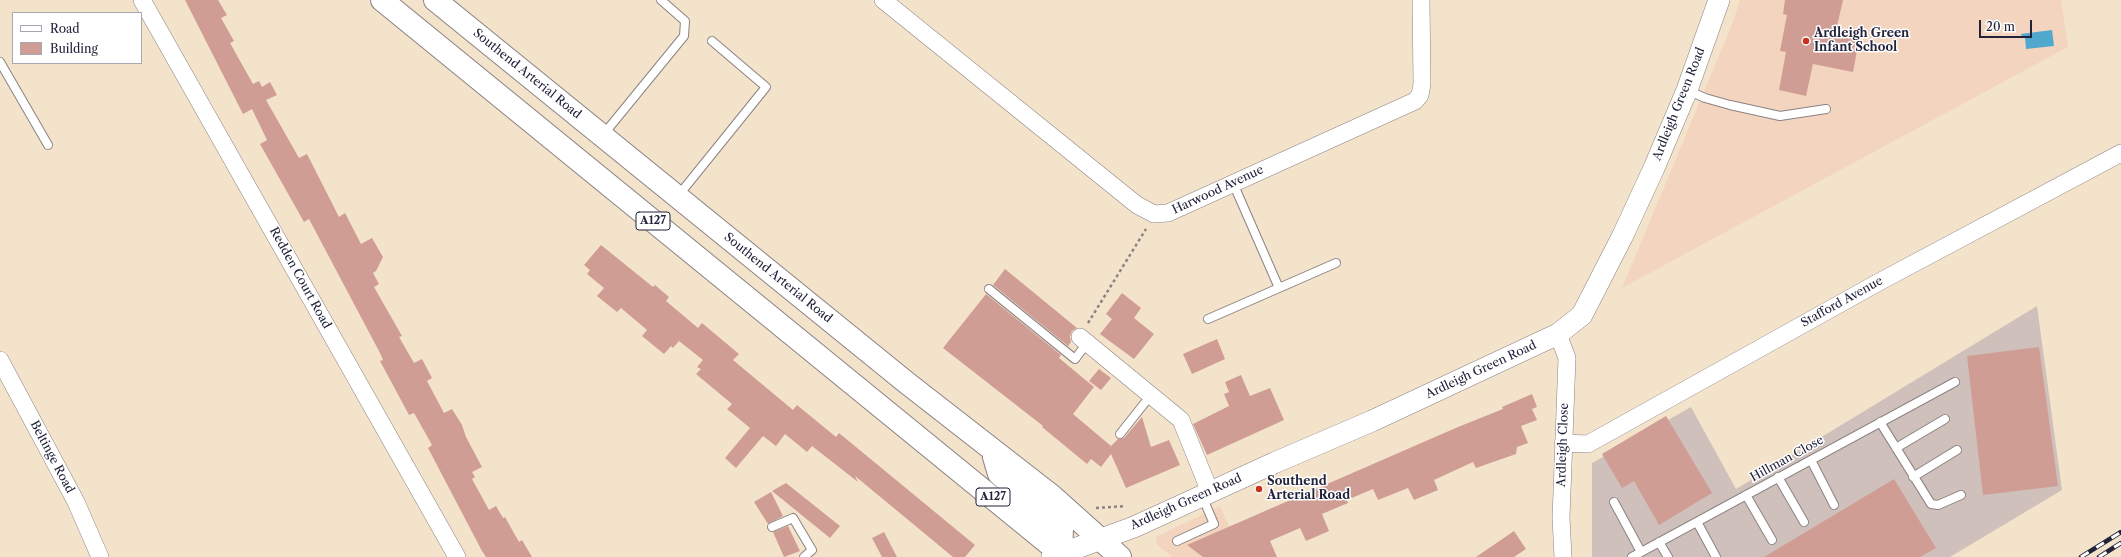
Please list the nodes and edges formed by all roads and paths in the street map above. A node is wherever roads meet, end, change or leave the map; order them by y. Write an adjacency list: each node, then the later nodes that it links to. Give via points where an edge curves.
1 (142, 0): 52 (street, Redden Court Road)
2 (382, 0): 50 (highway, A127)
3 (435, 0): 12 (highway, Southend Arterial Road / A127)
4 (660, 0): 12 (lane, via 685,22 684,36)
5 (883, 0): 17 (street, via 1137,205)
6 (1421, 0): 15 (street, Harwood Avenue, via 1422,84 1420,95 1415,101)
7 (1719, 0): 10 (street, Ardleigh Green Road)
8 (712, 41): 16 (lane, via 766,87)
9 (0, 62): 13 (lane)
10 (1686, 90): 11 (lane, via 1730,105 1780,116); 22 (street, Ardleigh Green Road, via 1654,168 1593,296 1582,315)
11 (1826, 109)
12 (603, 135): 16 (highway, Southend Arterial Road / A127)
13 (48, 145)
14 (2121, 153): 30 (street, Stafford Avenue, via 1879,282 1588,444)
15 (1233, 183): 17 (street, Harwood Avenue, via 1168,214); 19 (lane)
16 (678, 196): 32 (highway, Southend Arterial Road / A127)
17 (1154, 214): 23 (path)
18 (1336, 263): 19 (lane)
19 (1279, 288): 21 (lane)
20 (989, 289): 23 (lane, via 1075,359)
21 (1208, 319)
22 (1558, 334): 30 (street, Ardleigh Close, via 1567,358); 37 (street, Ardleigh Green Road, via 1372,421)
23 (1083, 340): 26 (street)
24 (0, 360): 51 (street, Beltinge Road, via 76,502)
25 (1954, 382): 28 (lane, Hillman Close)
26 (1151, 395): 29 (lane); 37 (street, via 1181,420)
27 (1945, 419): 31 (lane)
28 (1880, 422): 31 (lane); 34 (lane, Hillman Close)
29 (1120, 434)
30 (1563, 443): 55 (street, Ardleigh Close)
31 (1896, 448): 36 (lane)
32 (992, 449): 48 (highway, Southend Arterial Road / A127, via 1052,496); 50 (highway, A127, via 999,474 1062,528)
33 (1957, 450): 36 (lane)
34 (1811, 460): 35 (lane, Hillman Close); 41 (lane)
35 (1778, 477): 38 (lane, Hillman Close); 43 (lane)
36 (1913, 477): 39 (lane, via 1931,504 1938,505)
37 (1206, 494): 46 (lane, via 1214,524); 48 (street, Ardleigh Green Road, via 1134,526)
38 (1746, 495): 42 (lane, Hillman Close); 45 (lane)
39 (1961, 495)
40 (1614, 502): 49 (lane)
41 (1834, 505)
42 (1697, 522): 47 (lane, Hillman Close); 58 (lane)
43 (1804, 522)
44 (772, 527): 53 (lane, via 793,518 812,550)
45 (1772, 540)
46 (1178, 541)
47 (1659, 542): 49 (lane, Hillman Close); 57 (lane)
48 (1100, 548): 50 (street, Ardleigh Green Road); 54 (highway, Southend Arterial Road / A127)
49 (1641, 552): 56 (lane, Hillman Close)
50 (1060, 556)
51 (100, 557)
52 (457, 557)
53 (804, 557)
54 (1120, 557)
55 (1563, 557)
56 (1632, 557)
57 (1668, 557)
58 (1716, 557)

